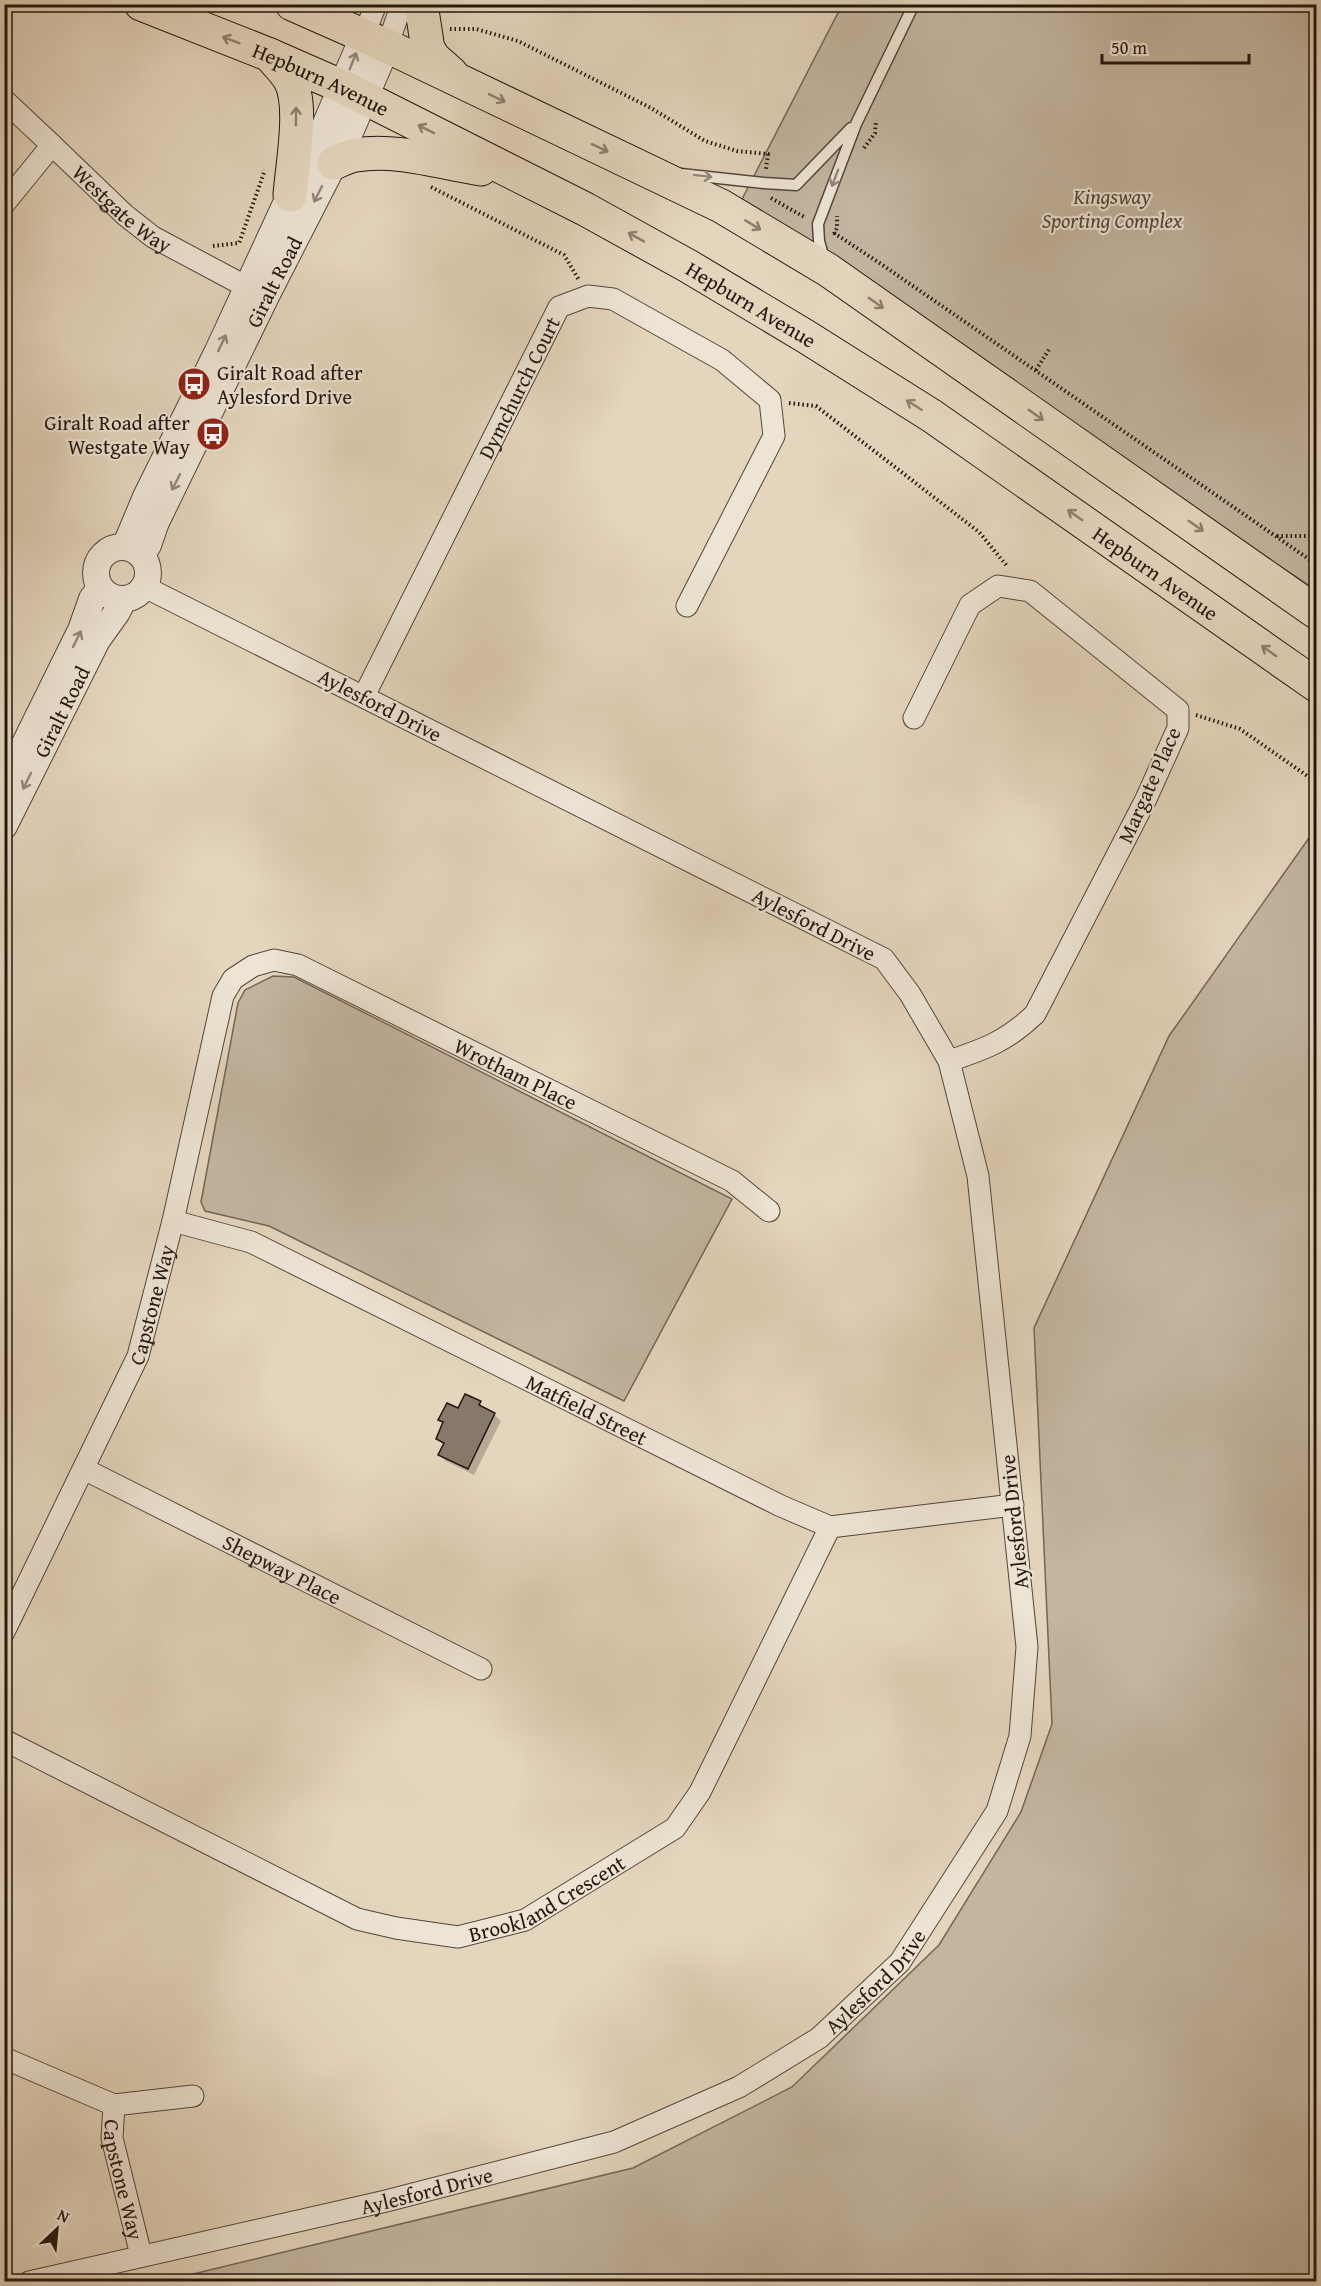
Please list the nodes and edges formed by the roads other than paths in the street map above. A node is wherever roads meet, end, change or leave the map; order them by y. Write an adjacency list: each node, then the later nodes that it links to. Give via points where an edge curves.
1 (141, 4): 8 (main road, Hepburn Avenue, one-way to 1)
2 (292, 4): 7 (main road)
3 (376, 4): 7 (street, Giralt Road)
4 (402, 4): 7 (street, Giralt Road)
5 (421, 4): 9 (main road, via 428,49)
6 (914, 4): 12 (lane)
7 (375, 41): 9 (main road); 10 (street, Giralt Road)
8 (270, 55): 10 (main road, Hepburn Avenue); 17 (main road, one-way to 8, via 296,95 290,80)
9 (462, 82): 15 (main road, one-way to 15)
10 (354, 93): 14 (street, Giralt Road); 16 (main road, Hepburn Avenue, one-way to 10); 17 (street, Giralt Road)
11 (4, 100): 13 (street, Westgate Way)
12 (856, 124): 15 (lane, one-way to 12, via 796,185); 19 (lane, one-way to 19, via 818,224)
13 (52, 145): 18 (street); 20 (street, Westgate Way, via 153,237)
14 (334, 163): 16 (main road, via 356,155 388,154); 20 (street, Giralt Road, one-way to 20)
15 (645, 169): 19 (main road, one-way to 19, via 721,206)
16 (516, 174): 27 (main road, Hepburn Avenue, one-way to 16, via 932,416 688,266)
17 (290, 195): 20 (street, Giralt Road)
18 (4, 204)
19 (828, 270): 26 (main road, one-way to 26)
20 (257, 292): 21 (street, Giralt Road, via 146,497)
21 (133, 551): 22 (street, via 148,570); 23 (street, via 112,549 99,561 96,574)
22 (145, 587): 24 (street, via 138,595); 28 (street, Aylesford Drive)
23 (100, 588): 24 (street, via 112,598); 30 (street, Giralt Road, one-way to 23)
24 (123, 600): 31 (street, Giralt Road, one-way to 31, via 92,649)
25 (687, 606): 28 (street, Dymchurch Court, via 774,436 770,400 722,360 613,299 588,296 559,307)
26 (1317, 612)
27 (1317, 685)
28 (364, 696): 33 (street, Aylesford Drive, via 884,959 910,994)
29 (914, 718): 33 (street, Margate Place, via 970,605 998,585 1030,591 1178,710 1178,728 1146,799 1035,1014 988,1048)
30 (4, 786)
31 (5, 824)
32 (253, 966): 34 (street, Wrotham Place, via 274,960 298,965 732,1181); 35 (street, Capstone Way, via 233,979 223,996)
33 (949, 1061): 37 (street, Aylesford Drive, via 978,1176)
34 (769, 1211)
35 (173, 1221): 36 (street, Capstone Way, via 138,1356); 38 (street, Matfield Street, via 251,1242)
36 (84, 1468): 39 (street, Capstone Way); 40 (street, Shepway Place)
37 (1013, 1505): 38 (street); 45 (street, Aylesford Drive, via 1027,1647 1020,1736 997,1811 900,1962 819,2038 739,2087 614,2142 386,2201)
38 (830, 1527): 41 (street, Brookland Crescent, via 700,1792 675,1828 525,1920 503,1926 458,1937 357,1919)
39 (5, 1630)
40 (481, 1669)
41 (4, 1740)
42 (4, 2058): 44 (street, Capstone Way)
43 (193, 2096): 44 (street, Capstone Way)
44 (114, 2105): 45 (street, Capstone Way, via 111,2138)
45 (141, 2255): 46 (street, Aylesford Drive)
46 (29, 2282)

